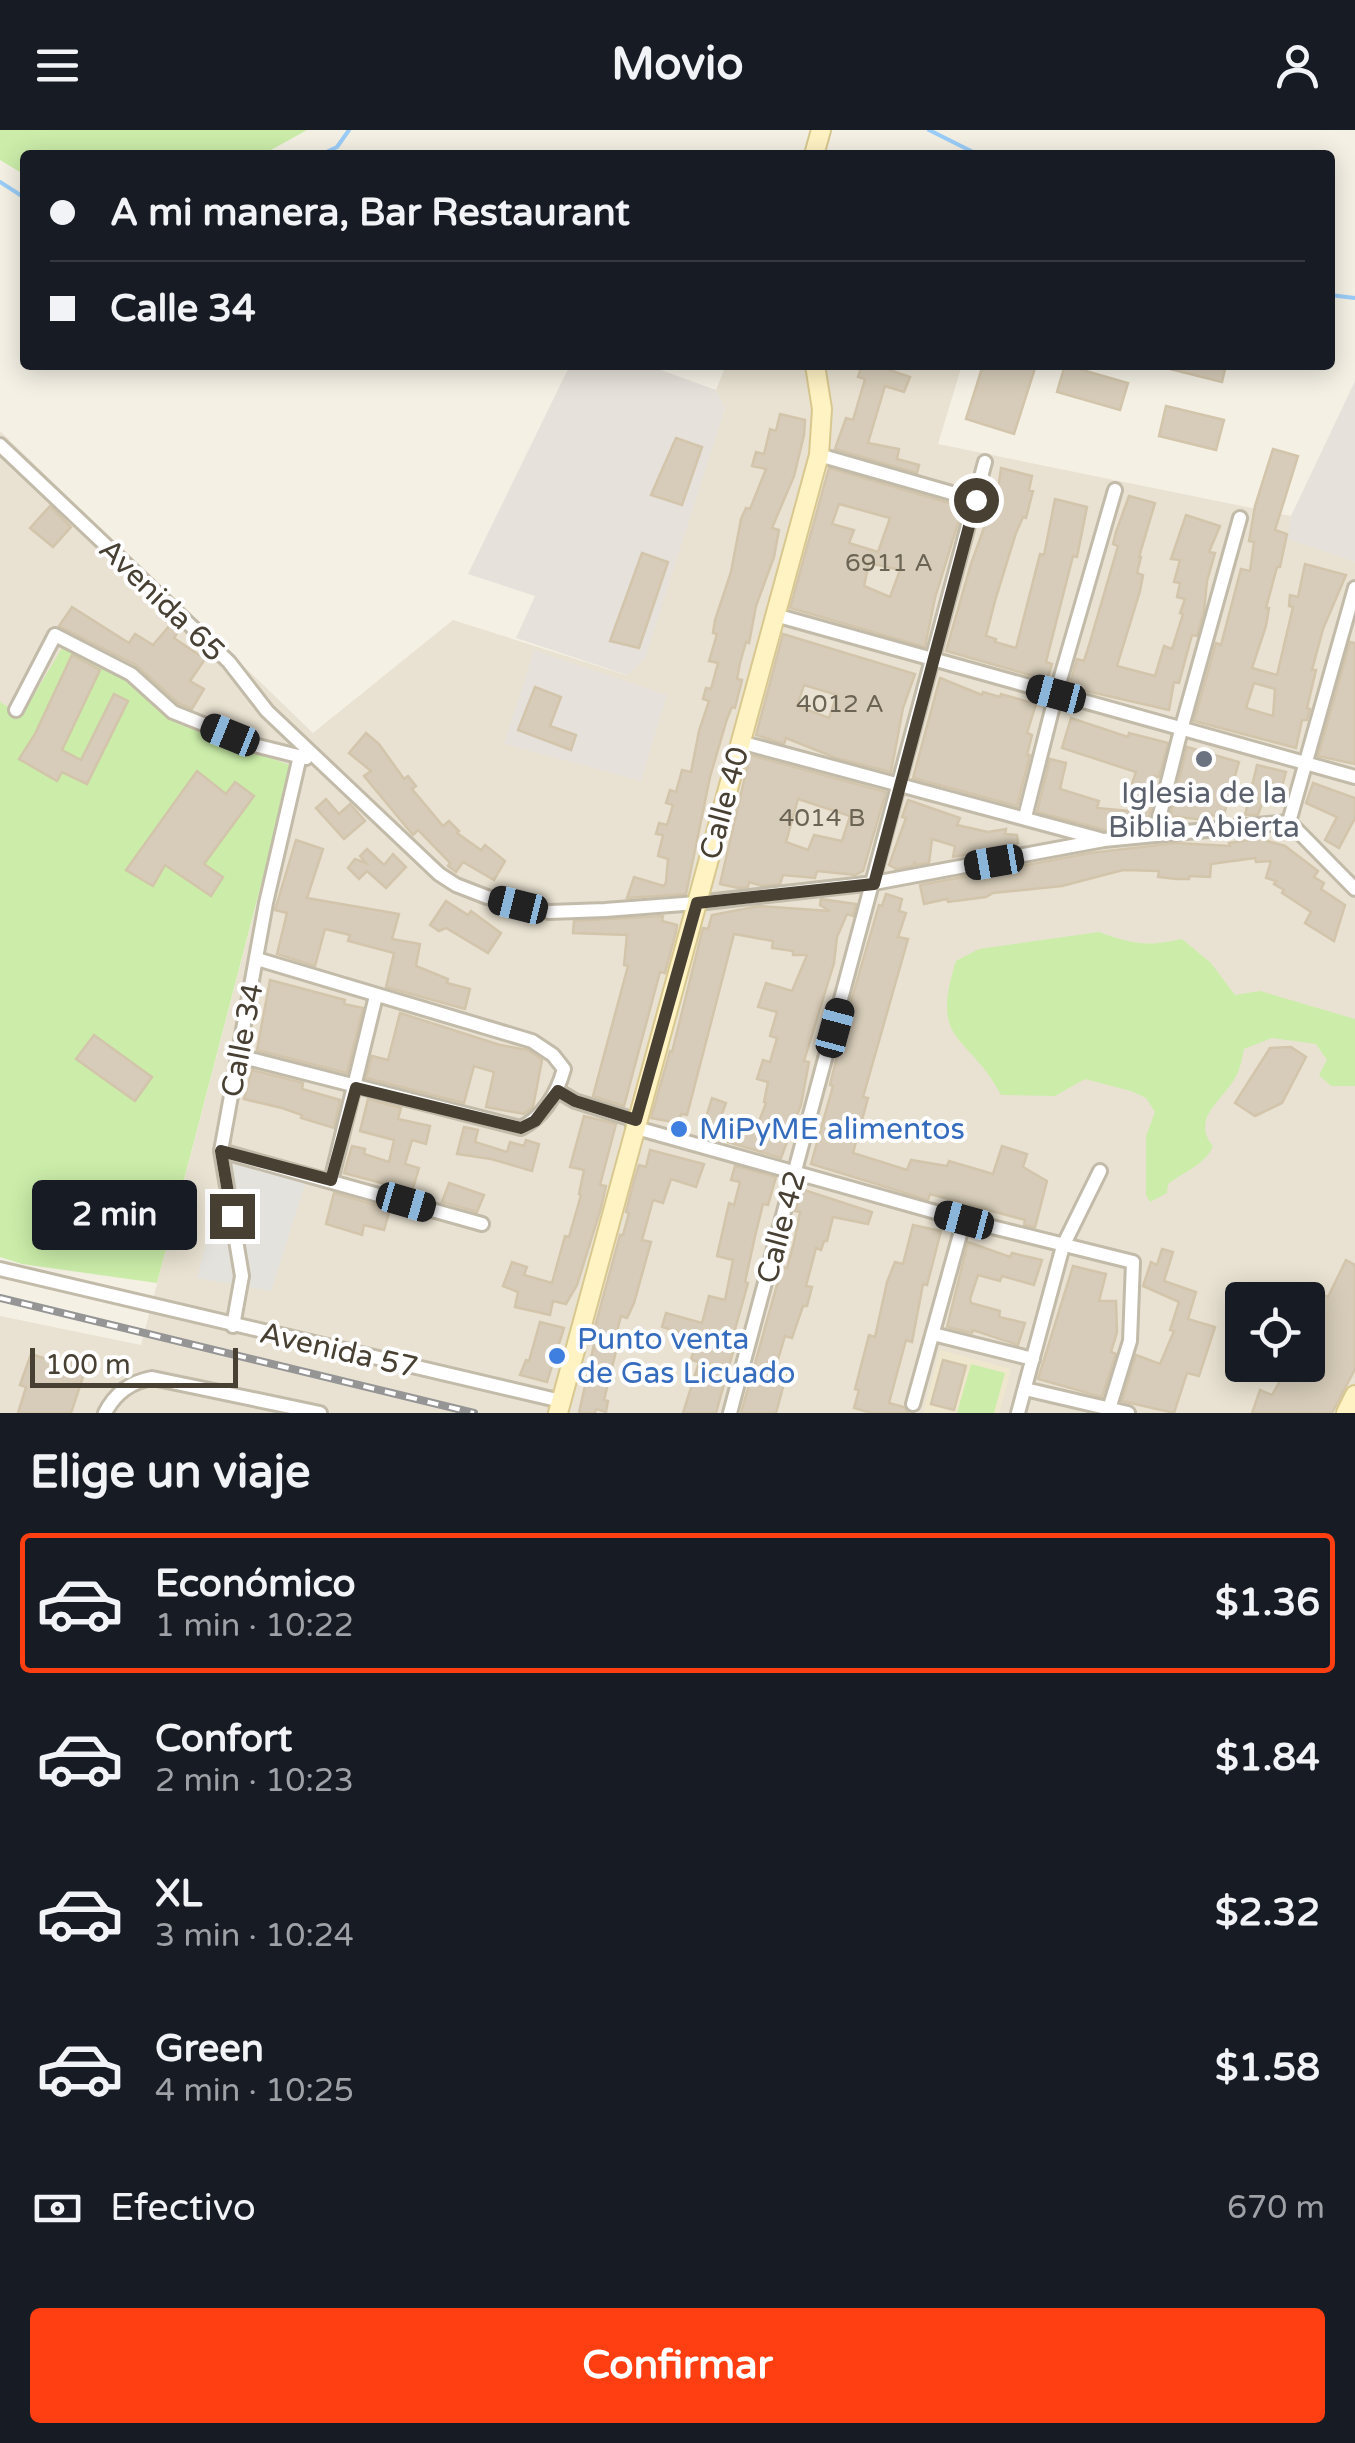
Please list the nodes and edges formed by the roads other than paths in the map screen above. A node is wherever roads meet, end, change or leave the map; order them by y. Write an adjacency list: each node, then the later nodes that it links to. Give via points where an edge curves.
1 (816, 370): 3 (main road, Calle 40)
2 (0, 445): 16 (street, Avenida 65, via 228,662)
3 (819, 455): 6 (street); 9 (main road, Calle 40)
4 (986, 462): 6 (street, Calle 42)
5 (1115, 490): 11 (street)
6 (976, 500): 10 (street, Calle 42)
7 (1240, 518): 13 (street)
8 (1355, 588): 17 (street)
9 (776, 615): 10 (street); 14 (main road, Calle 40)
10 (933, 661): 11 (street); 19 (street, Calle 42)
11 (1056, 694): 13 (street); 20 (street)
12 (16, 710): 15 (street, via 54,635 131,674 173,712)
13 (1180, 730): 17 (street); 22 (street)
14 (740, 742): 19 (street); 26 (main road, Calle 40)
15 (300, 756): 16 (street); 27 (street, Calle 34)
16 (318, 760): 26 (street, Avenida 65, via 438,874 487,897 549,912)
17 (1305, 763): 18 (street); 21 (street)
18 (1355, 777)
19 (901, 785): 20 (street); 24 (street, Calle 42)
20 (1024, 817): 23 (street)
21 (1288, 822): 22 (street, Avenida 65); 25 (street)
22 (1155, 834): 23 (street, Avenida 65)
23 (1104, 840): 24 (street, Avenida 65)
24 (874, 884): 26 (street, Avenida 65); 35 (street, Calle 42)
25 (1355, 888)
26 (697, 903): 32 (main road, Calle 40)
27 (257, 959): 28 (street); 29 (street, Calle 34)
28 (376, 996): 30 (street); 31 (street, via 532,1042 564,1069)
29 (239, 1056): 30 (street); 33 (street, Calle 34)
30 (356, 1088): 31 (street, via 521,1128); 36 (street)
31 (558, 1091): 32 (street)
32 (634, 1124): 35 (street); 47 (main road, Calle 40)
33 (221, 1151): 36 (street); 41 (street, Calle 34, via 242,1276)
34 (1100, 1171): 39 (street)
35 (796, 1174): 37 (street); 51 (street, Calle 42)
36 (331, 1180): 38 (street)
37 (964, 1220): 39 (street); 42 (street)
38 (482, 1224)
39 (1063, 1246): 43 (street); 48 (street, via 1133,1262 1130,1341)
40 (0, 1269): 41 (street, Avenida 57)
41 (233, 1326): 47 (street, Avenida 57)
42 (933, 1334): 43 (street); 46 (street)
43 (1033, 1359): 44 (street)
44 (1025, 1389): 48 (street); 52 (street)
45 (1355, 1395): 54 (main road)
46 (913, 1404)
47 (560, 1407)
48 (1108, 1409): 53 (street)
49 (104, 1413): 50 (street, via 133,1381 152,1378)
50 (320, 1413)
51 (730, 1413)
52 (1018, 1413)
53 (1128, 1413)
54 (1346, 1413)

